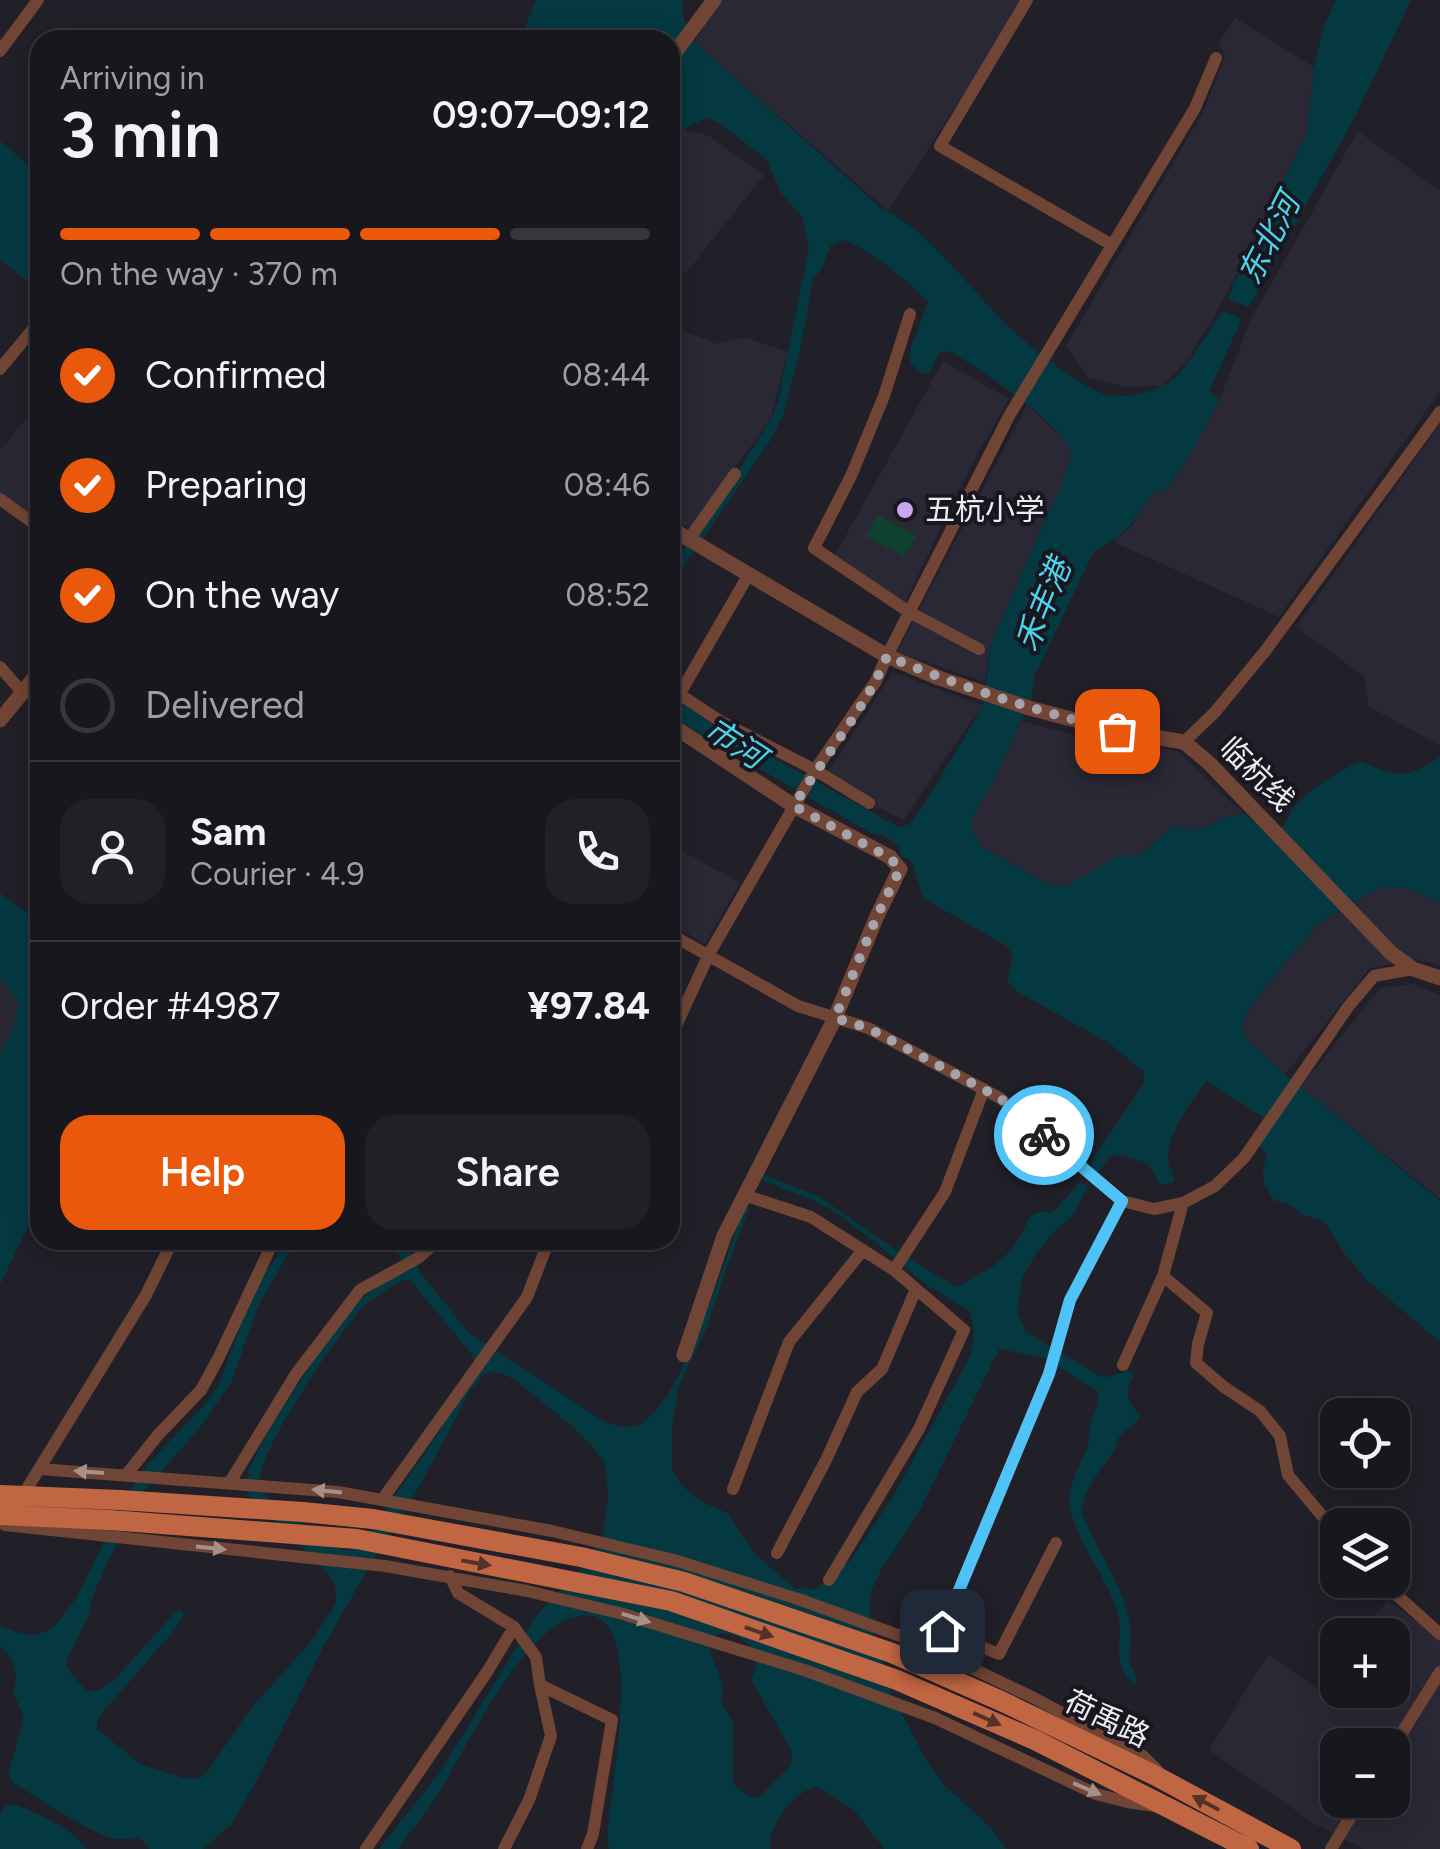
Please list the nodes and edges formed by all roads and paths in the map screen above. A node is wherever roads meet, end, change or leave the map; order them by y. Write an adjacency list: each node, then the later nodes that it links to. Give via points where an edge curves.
1 (38, 0): 5 (street)
2 (714, 0): 4 (street)
3 (1028, 0): 7 (street, via 940,146)
4 (680, 46)
5 (0, 51)
6 (1216, 58): 7 (street, via 1195,108)
7 (1112, 244): 18 (street, via 1019,400)
8 (910, 314): 18 (street, via 884,396 814,548)
9 (30, 333): 10 (street)
10 (0, 369)
11 (1440, 412): 28 (street, via 1266,650)
12 (734, 474): 16 (street)
13 (0, 499): 14 (street)
14 (30, 521)
15 (680, 534): 16 (street, 临杭线)
16 (695, 542): 17 (street, 临杭线)
17 (749, 574): 20 (street, 临杭线); 23 (street)
18 (909, 612): 19 (street); 20 (street)
19 (979, 648)
20 (887, 656): 28 (street, 临杭线, via 1029,708); 29 (street)
21 (0, 667): 24 (street)
22 (30, 684): 24 (street)
23 (680, 684)
24 (23, 693): 26 (street)
25 (680, 695): 29 (street)
26 (0, 720)
27 (680, 731): 31 (street)
28 (1184, 742): 34 (street, 临杭线)
29 (815, 771): 30 (street); 31 (street)
30 (869, 803)
31 (794, 806): 33 (street); 37 (street, via 900,869)
32 (680, 939): 33 (street)
33 (708, 954): 36 (street); 37 (street, via 798,1006)
34 (1413, 969): 35 (street, 临杭线); 41 (street, via 1374,976 1244,1158)
35 (1440, 978)
36 (680, 1017)
37 (835, 1018): 38 (street, via 868,1028); 39 (street)
38 (984, 1089): 40 (street); 47 (street, via 944,1192)
39 (744, 1195): 46 (street, via 811,1217); 50 (street)
40 (1122, 1201): 41 (street, via 1154,1208); 60 (street, via 1070,1300 1049,1374 942,1631 999,1654)
41 (1183, 1204): 48 (street)
42 (168, 1250): 52 (street)
43 (269, 1250): 53 (street, via 201,1390 158,1435)
44 (428, 1250): 54 (street, via 360,1290 296,1374)
45 (545, 1250): 57 (street, via 527,1297)
46 (863, 1250): 47 (street); 55 (street, via 789,1342)
47 (894, 1270): 49 (street)
48 (1163, 1276): 51 (street); 58 (street, via 1207,1313 1196,1363 1260,1411 1280,1436 1288,1474)
49 (916, 1289): 61 (street, via 882,1369 857,1392); 63 (street, via 964,1330 919,1429)
50 (684, 1354)
51 (1123, 1365)
52 (40, 1468): 53 (street, one-way to 52); 59 (street)
53 (132, 1475): 54 (street)
54 (230, 1482): 57 (street, one-way to 54)
55 (732, 1489)
56 (0, 1494): 67 (main road, 荷禹路, bridge, via 407,1524 684,1582)
57 (387, 1500): 67 (street, via 674,1560 798,1598)
58 (1320, 1513)
59 (2, 1524): 62 (street, one-way to 62); 71 (main road, 荷禹路, one-way to 71, bridge, via 124,1520 357,1539 671,1601 897,1680)
60 (1056, 1544)
61 (777, 1554)
62 (450, 1576): 65 (street, via 458,1593); 71 (street, one-way to 71, via 623,1614 786,1664 935,1718 1096,1794)
63 (830, 1580)
64 (1401, 1598): 66 (street)
65 (514, 1627): 69 (street, via 536,1657); 73 (street)
66 (1439, 1630)
67 (892, 1643): 77 (main road, 荷禹路, one-way to 67)
68 (1440, 1672): 70 (street)
69 (540, 1685): 74 (street, via 551,1736); 75 (street, via 612,1720)
70 (1405, 1728)
71 (1168, 1807): 76 (main road, 荷禹路)
72 (1350, 1818): 78 (street)
73 (366, 1849)
74 (504, 1849)
75 (587, 1849)
76 (1249, 1849)
77 (1291, 1849)
78 (1331, 1849)

